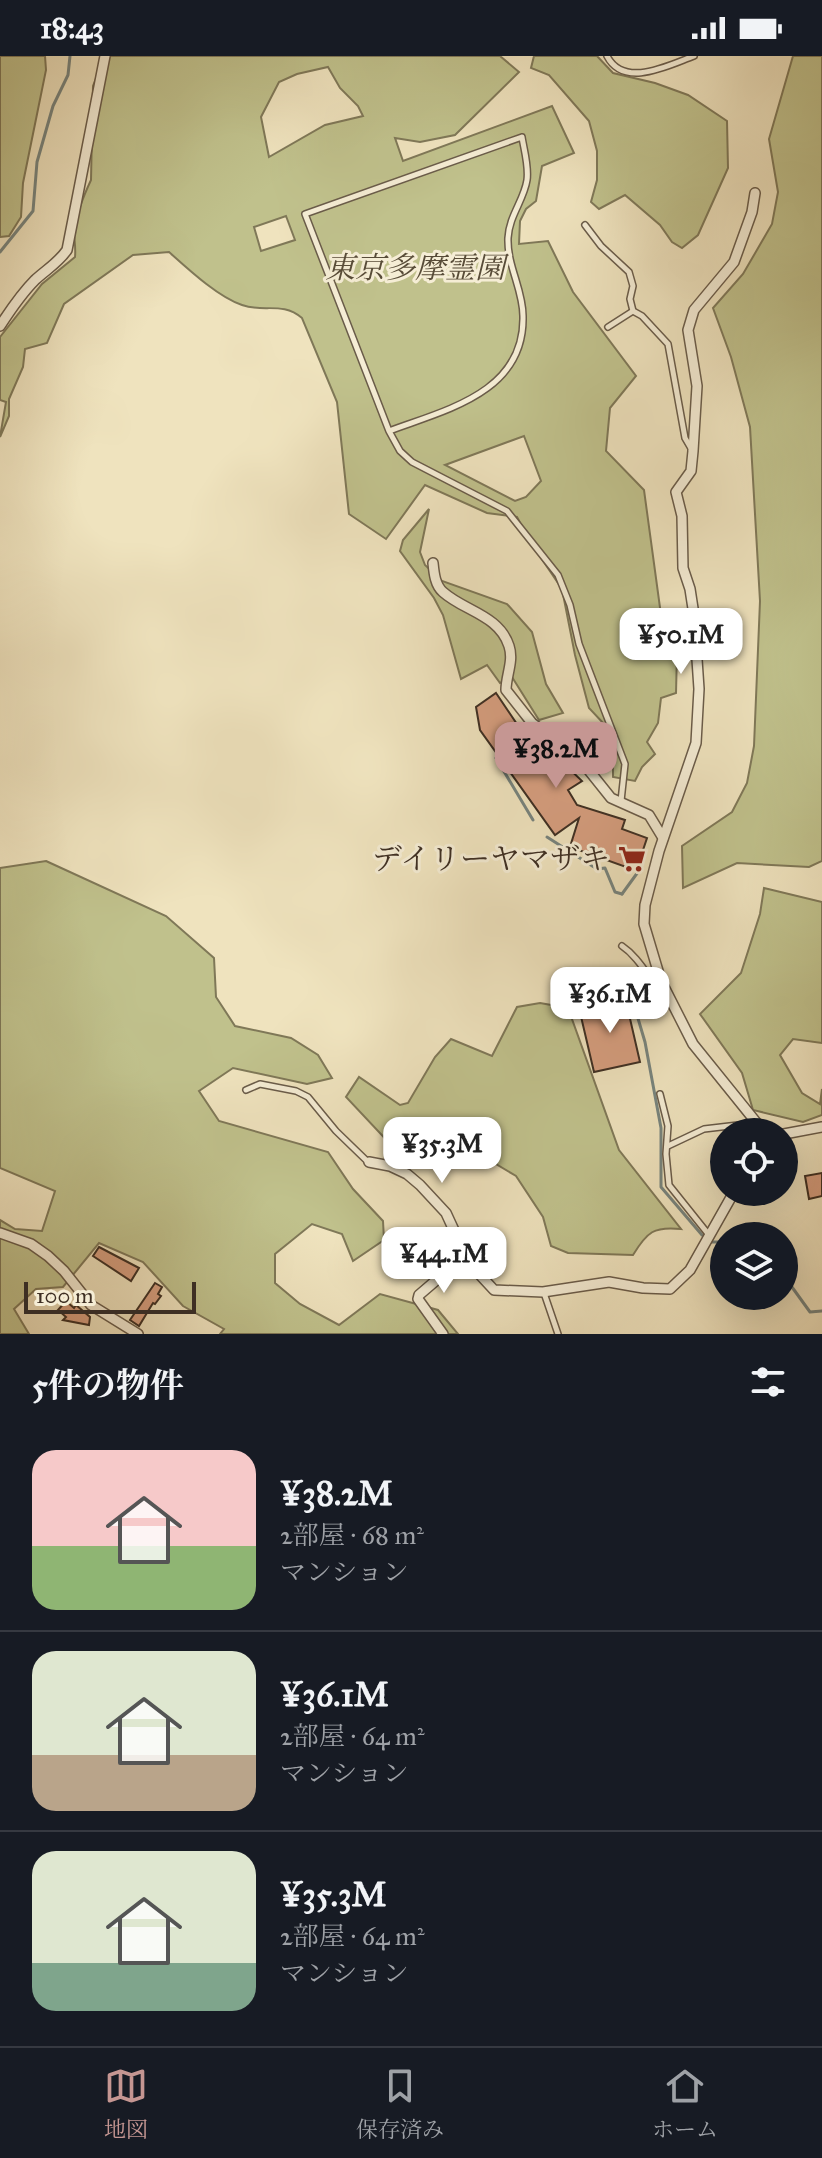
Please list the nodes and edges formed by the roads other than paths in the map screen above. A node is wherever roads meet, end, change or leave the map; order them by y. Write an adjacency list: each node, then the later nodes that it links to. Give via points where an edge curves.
1 (105, 56): 7 (street, via 67,250 21,295)
2 (607, 56): 3 (lane, via 617,69 641,74)
3 (694, 56)
4 (755, 193): 10 (street, via 734,262 694,310 688,330 697,386)
5 (585, 225): 6 (lane, via 629,272)
6 (633, 311): 8 (lane); 10 (lane, via 668,344 685,438)
7 (0, 326)
8 (608, 327)
9 (389, 431): 9 (lane, via 305,214 522,137 527,180 508,241 523,316 514,356 500,378 470,401); 12 (lane, via 412,462 507,511 558,575 625,764)
10 (693, 451): 13 (street, via 691,471 676,492 683,568 694,615 696,743)
11 (433, 563): 12 (street, via 441,591 490,620 504,635 511,658 506,690 532,723 579,758 611,798)
12 (621, 801): 13 (street, via 649,815)
13 (663, 838): 15 (street, via 644,917)
14 (622, 946): 15 (lane)
15 (670, 1000): 18 (street, via 693,1044)
16 (246, 1090): 23 (lane, via 260,1084 308,1097)
17 (660, 1094): 22 (lane)
18 (752, 1118)
19 (822, 1127): 21 (street)
20 (710, 1128): 22 (lane)
21 (798, 1131)
22 (668, 1146): 26 (lane, via 669,1185)
23 (369, 1162): 27 (street, via 399,1170 420,1185 446,1213)
24 (726, 1206): 26 (street)
25 (0, 1233): 29 (street, via 48,1256 91,1305)
26 (709, 1235): 28 (street, via 690,1270 670,1289 609,1282)
27 (469, 1263): 28 (street, via 494,1290); 30 (street, via 419,1295)
28 (543, 1292): 31 (lane)
29 (138, 1334)
30 (443, 1334)
31 (558, 1334)

